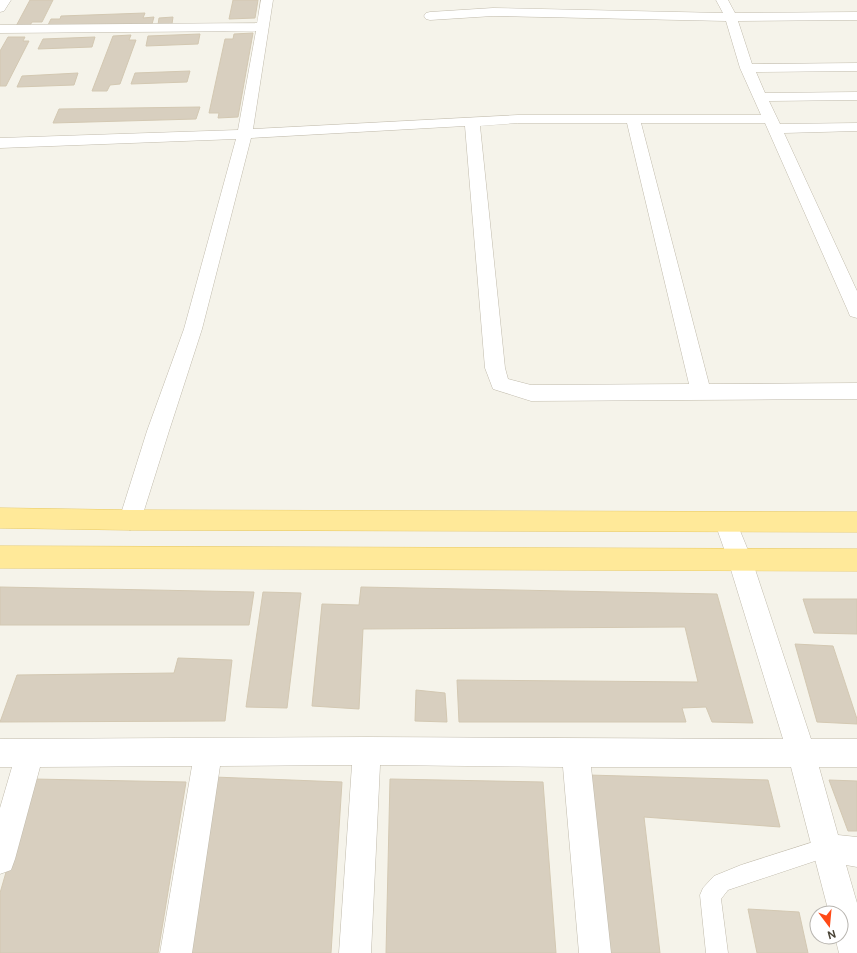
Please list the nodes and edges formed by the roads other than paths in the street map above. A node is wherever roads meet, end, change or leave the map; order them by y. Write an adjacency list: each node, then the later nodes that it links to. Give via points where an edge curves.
1 (5, 0): 4 (street)
2 (267, 0): 8 (street)
3 (722, 0): 7 (street)
4 (0, 8)
5 (430, 16): 7 (street, via 493,12)
6 (857, 16): 7 (street)
7 (731, 17): 11 (street)
8 (263, 27): 9 (street); 18 (street)
9 (0, 29)
10 (857, 67): 11 (street)
11 (747, 68): 13 (street)
12 (857, 96): 13 (street)
13 (761, 97): 16 (street)
14 (633, 120): 15 (street); 16 (street); 22 (street)
15 (472, 121): 18 (street); 22 (street, via 495,368 500,384 531,393)
16 (773, 124): 17 (street); 20 (street)
17 (857, 127)
18 (245, 134): 19 (street); 24 (street, via 193,329)
19 (0, 143)
20 (857, 311)
21 (857, 391): 22 (street)
22 (701, 392)
23 (0, 518): 24 (main road)
24 (130, 520): 26 (main road)
25 (857, 522): 26 (main road)
26 (726, 523): 28 (street)
27 (0, 557): 28 (main road)
28 (740, 560): 29 (main road); 32 (street)
29 (857, 560)
30 (367, 751): 31 (street); 35 (street); 41 (street)
31 (208, 752): 34 (street); 40 (street)
32 (800, 752): 35 (street); 36 (street); 37 (street)
33 (0, 753): 34 (street)
34 (30, 753): 39 (street)
35 (576, 753): 42 (street)
36 (857, 753)
37 (826, 848): 38 (street); 43 (lane, via 721,883 710,895); 44 (street)
38 (857, 852)
39 (0, 860)
40 (176, 953)
41 (355, 953)
42 (595, 953)
43 (717, 953)
44 (855, 953)

